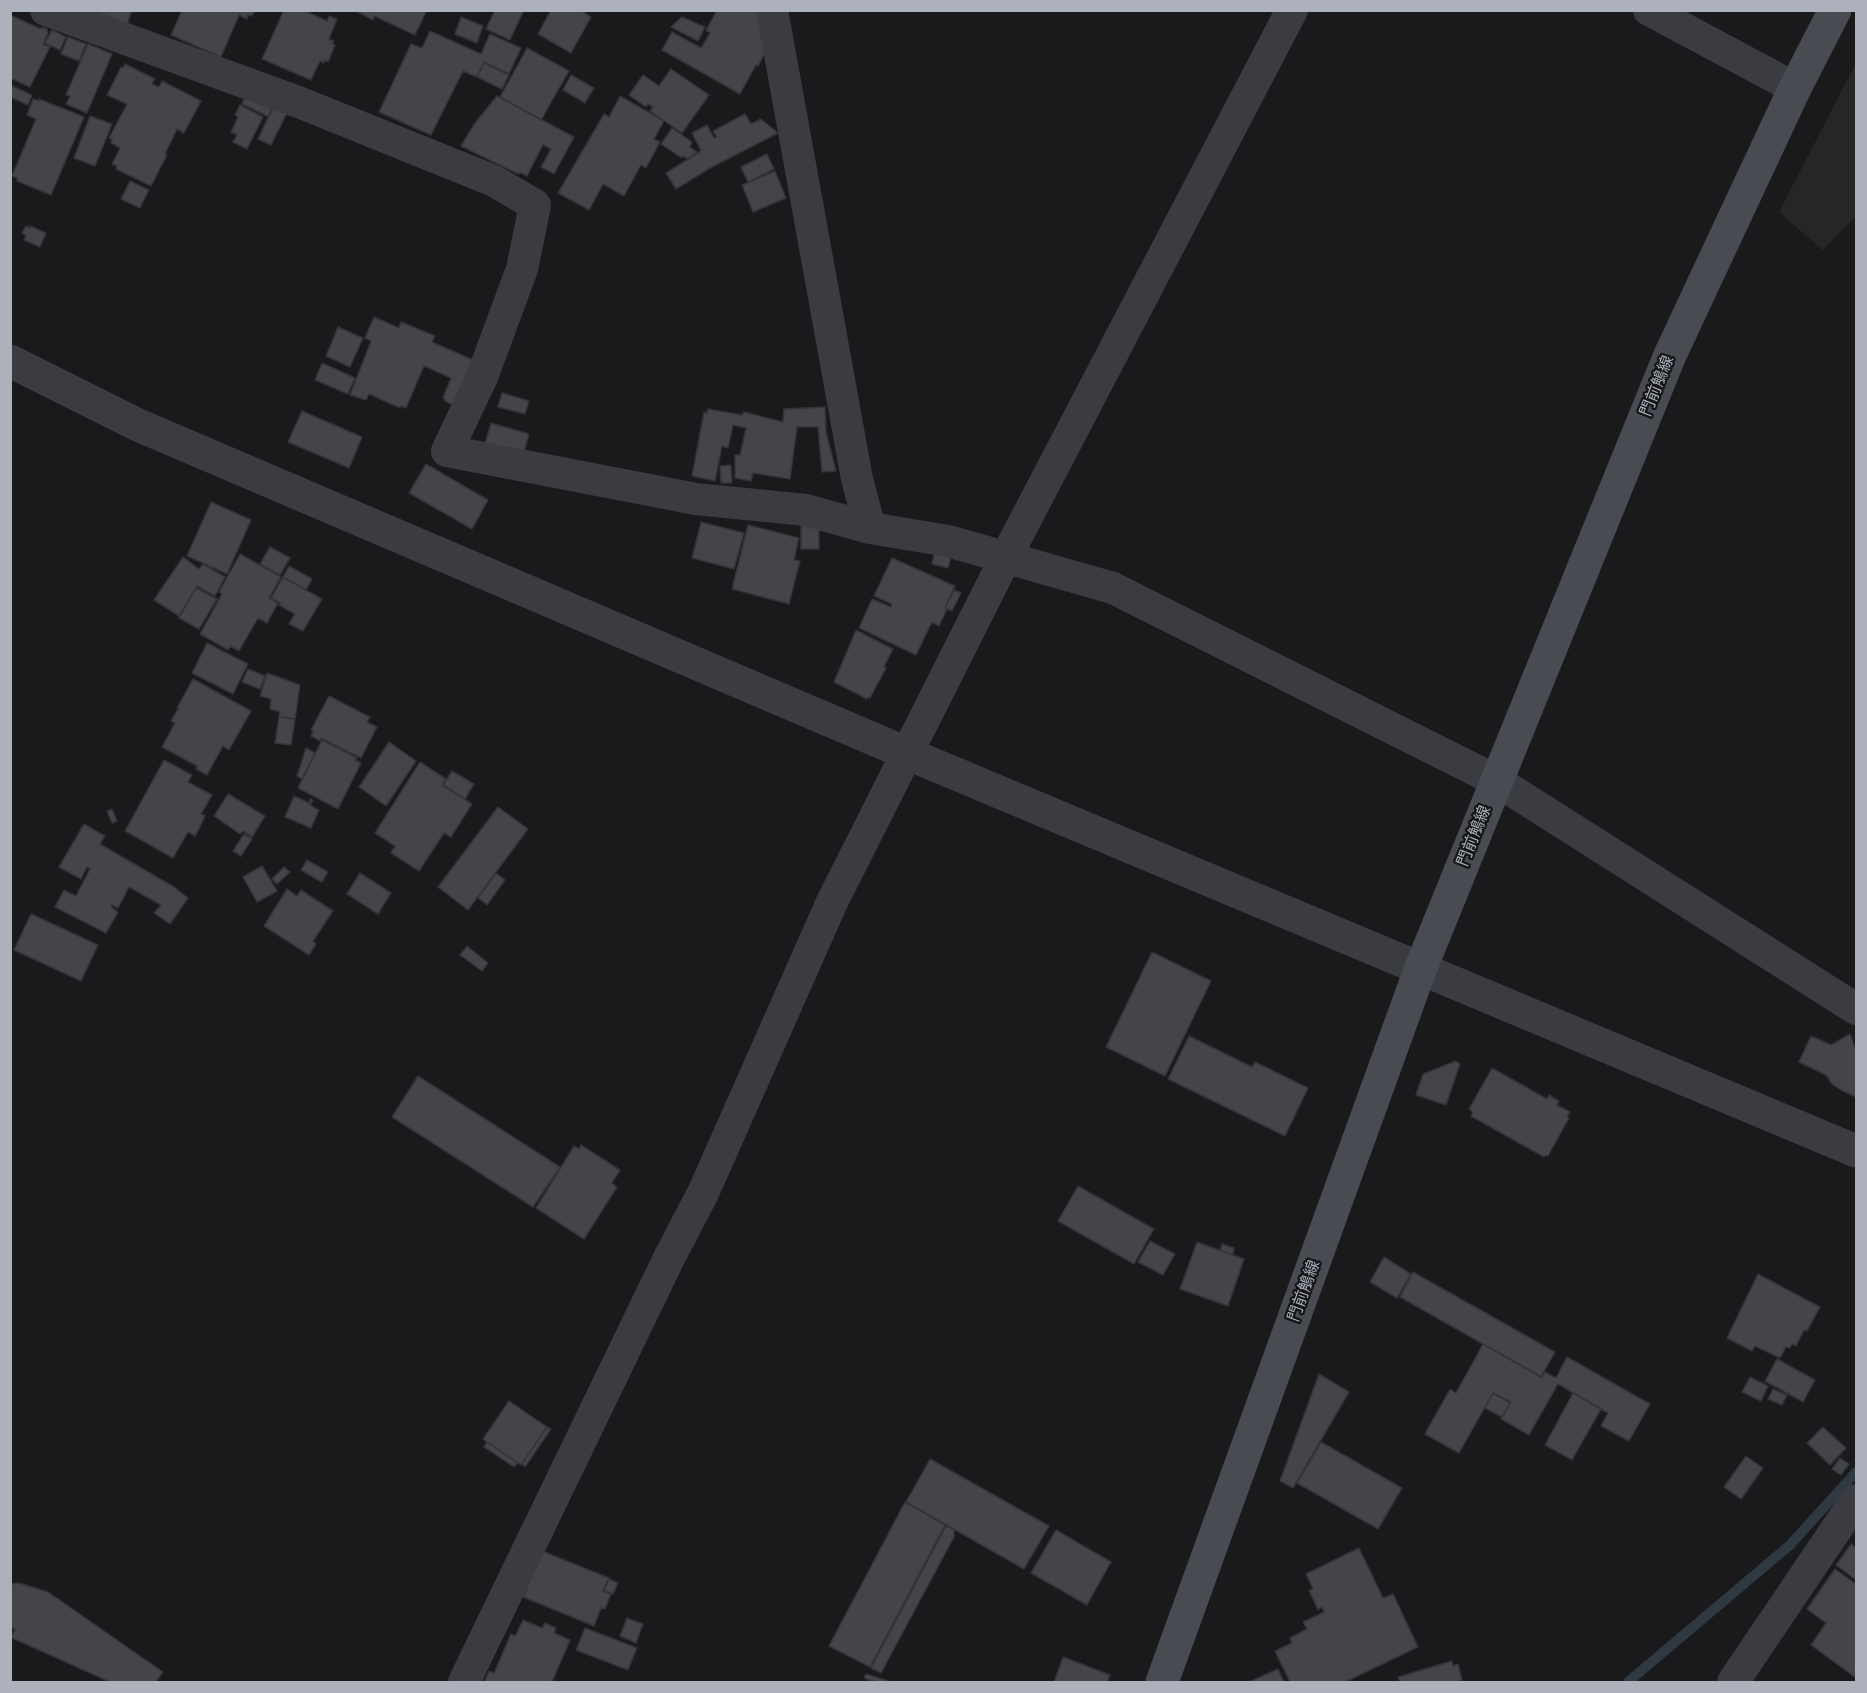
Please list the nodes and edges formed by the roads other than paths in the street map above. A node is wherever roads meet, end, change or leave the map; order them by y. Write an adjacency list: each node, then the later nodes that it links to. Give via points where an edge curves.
1 (46, 10): 8 (street, via 301,103 494,181 535,205 522,269 482,376 447,451 696,499 806,510)
2 (772, 10): 8 (street, via 857,479)
3 (1292, 10): 9 (street)
4 (1650, 10): 6 (street)
5 (1835, 10): 6 (main road, 門前鵤線)
6 (1795, 88): 11 (main road, 門前鵤線, via 1670,355)
7 (10, 361): 10 (street, via 138,425)
8 (870, 528): 9 (street)
9 (1006, 556): 10 (street); 11 (street, via 1113,588)
10 (906, 753): 12 (street); 16 (street, via 832,902 703,1193)
11 (1497, 781): 12 (main road, 門前鵤線); 13 (street)
12 (1420, 970): 14 (street); 17 (main road, 門前鵤線)
13 (1857, 1009)
14 (1857, 1151)
15 (1857, 1500): 18 (street)
16 (464, 1683)
17 (1162, 1683)
18 (1733, 1683)

